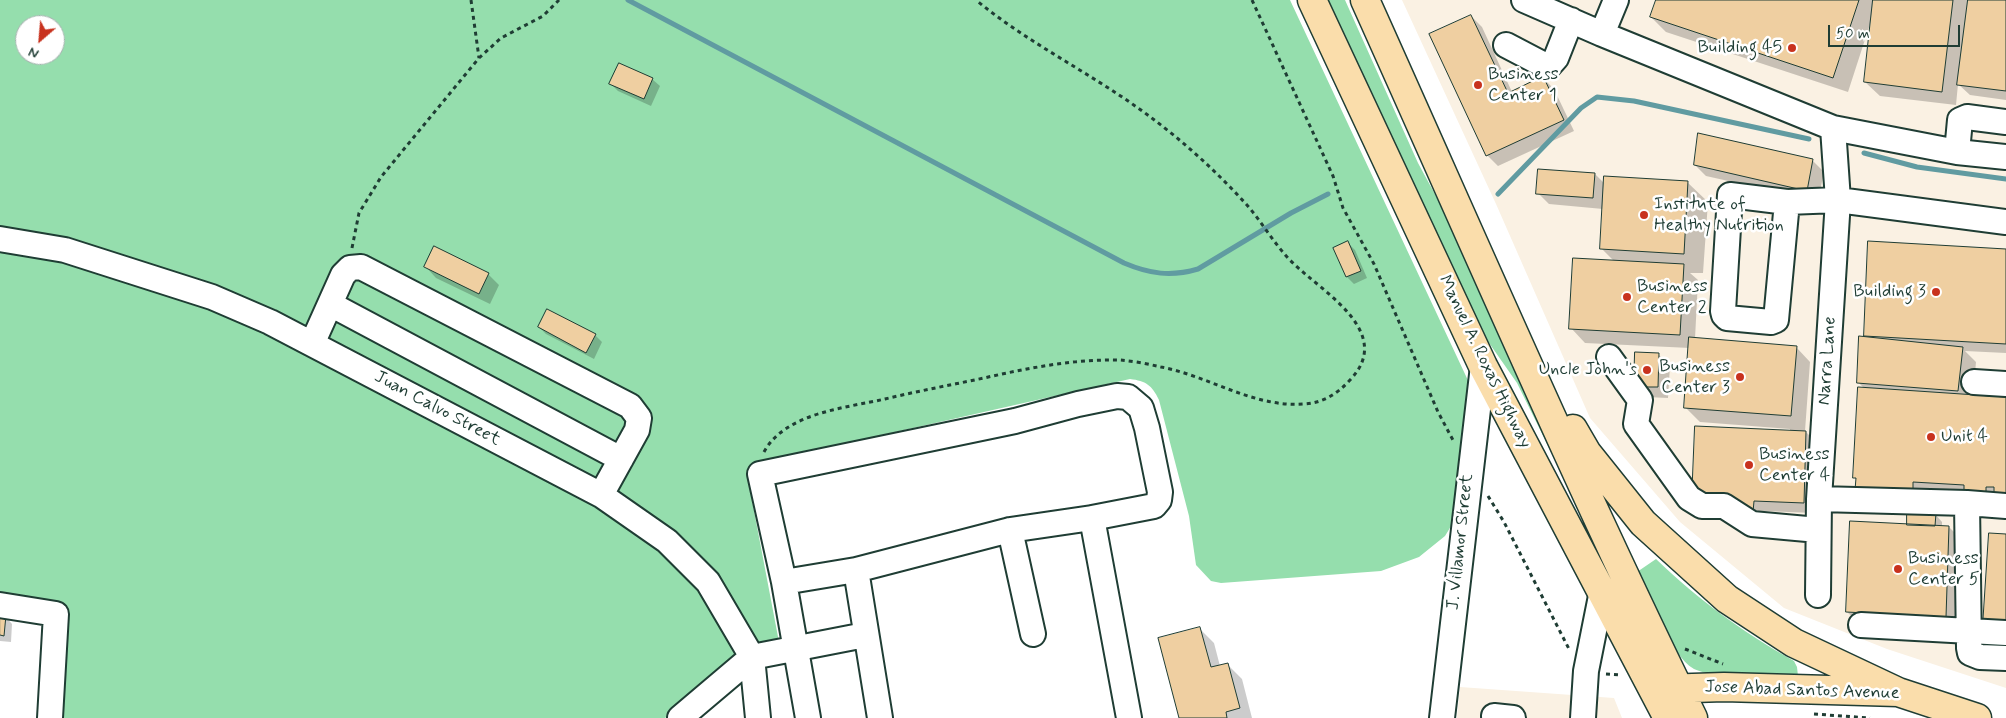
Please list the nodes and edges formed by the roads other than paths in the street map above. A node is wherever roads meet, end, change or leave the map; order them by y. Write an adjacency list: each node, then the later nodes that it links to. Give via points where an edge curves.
1 (1312, 0): 20 (main road, Manuel A. Roxas Highway)
2 (1365, 0): 17 (main road, Manuel A. Roxas Highway)
3 (1524, 0): 5 (street)
4 (1616, 0): 6 (street)
5 (1571, 20): 6 (street); 7 (street, via 1556,58 1548,67)
6 (1602, 34): 9 (street)
7 (1506, 45)
8 (2006, 122): 10 (street, via 1967,116 1960,120)
9 (1833, 128): 10 (street); 12 (street, Narra Lane)
10 (1956, 152): 11 (street)
11 (2006, 157)
12 (1838, 200): 13 (street); 14 (street); 25 (street, Narra Lane)
13 (1787, 202): 13 (street, via 1730,195 1724,311 1727,318 1776,320)
14 (2006, 222)
15 (0, 239): 18 (street, Juan Calvo Street, via 66,250 212,297)
16 (330, 304): 18 (street); 23 (street); 23 (street, via 343,275 350,268 361,267 630,406 638,418 637,430)
17 (1512, 328): 44 (main road, Manuel A. Roxas Highway, via 1619,564); 45 (main road, via 1587,453 1643,523 1726,600 1794,643)
18 (312, 344): 24 (street, Juan Calvo Street)
19 (1609, 357): 30 (street, via 1640,400 1636,424 1689,498 1702,506 1724,506 1752,524)
20 (1483, 366): 33 (main road, Manuel A. Roxas Highway); 52 (street, J. Villamor Street)
21 (1974, 382): 22 (street)
22 (2006, 384)
23 (621, 459): 24 (street)
24 (602, 495): 42 (street, Juan Calvo Street, via 667,541 708,582)
25 (1819, 499): 26 (street); 30 (street, Narra Lane)
26 (1967, 503): 27 (street); 37 (street)
27 (2006, 506)
28 (1092, 518): 29 (street); 32 (street, via 1154,506 1159,500 1160,492 1141,408 1128,397 1117,396 1078,404 1015,421 760,474); 51 (street)
29 (1010, 530): 31 (street); 39 (street)
30 (1818, 530): 34 (street, Narra Lane)
31 (856, 570): 32 (street); 40 (street)
32 (784, 582): 41 (street)
33 (1602, 591): 44 (main road, Manuel A. Roxas Highway); 53 (street, via 1586,671)
34 (1818, 595)
35 (0, 605): 46 (street, via 56,614)
36 (1861, 625): 37 (street)
37 (1968, 632): 38 (street); 43 (street, via 1968,648 1974,656)
38 (2006, 633)
39 (1034, 634)
40 (865, 635): 41 (street); 50 (street)
41 (795, 649): 42 (street); 49 (street)
42 (752, 657): 47 (street); 48 (street, Juan Calvo Street)
43 (2006, 658)
44 (1666, 689): 45 (main road, Jose Abad Santos Avenue, via 1724,687); 54 (main road, Manuel A. Roxas Highway); 55 (main road, Manuel A. Roxas Highway)
45 (1898, 692): 56 (main road, Jose Abad Santos Avenue)
46 (50, 718)
47 (680, 718)
48 (758, 718)
49 (808, 718)
50 (880, 718)
51 (1129, 718)
52 (1442, 718)
53 (1583, 718)
54 (1668, 718)
55 (1693, 718)
56 (1977, 718)

